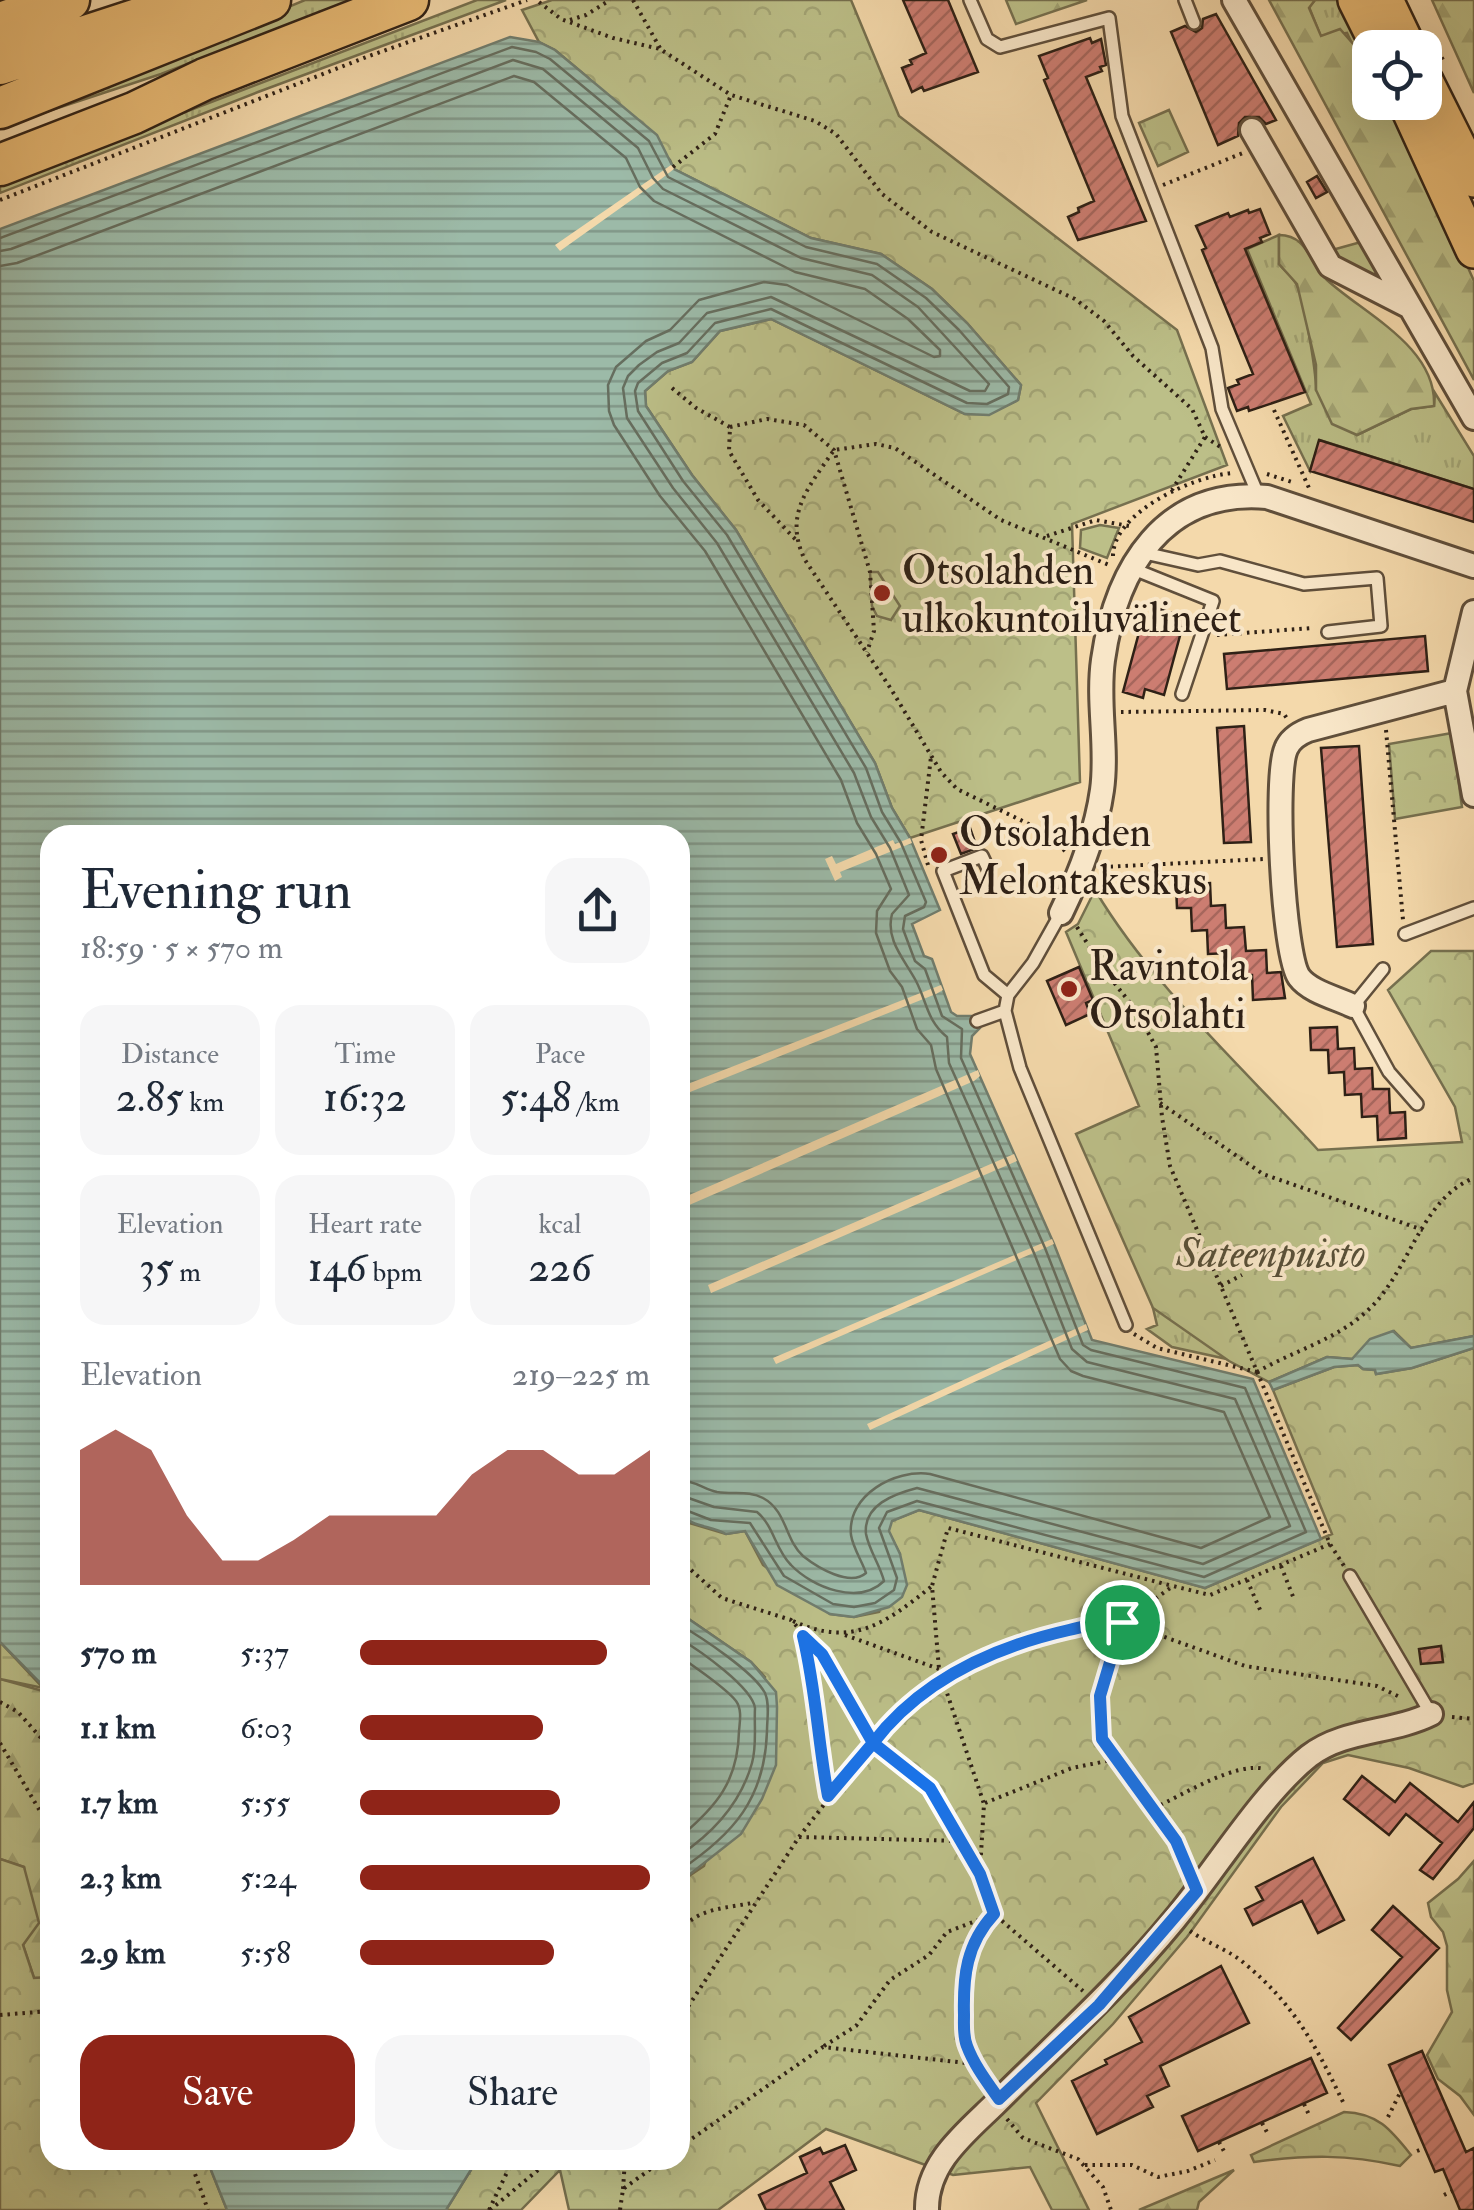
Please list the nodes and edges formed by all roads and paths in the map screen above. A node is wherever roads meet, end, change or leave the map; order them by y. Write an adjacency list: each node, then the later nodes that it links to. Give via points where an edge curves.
1 (31, 0): 15 (highway)
2 (69, 0): 17 (highway)
3 (196, 0): 22 (highway)
4 (270, 0): 25 (highway)
5 (408, 0): 23 (highway)
6 (528, 0): 35 (path)
7 (610, 0): 16 (path)
8 (633, 0): 21 (path)
9 (970, 0): 34 (lane, via 986,40 1000,47 1109,18 1118,102)
10 (1184, 0): 18 (lane)
11 (1234, 0): 37 (street)
12 (1356, 0): 19 (main road)
13 (1385, 0): 20 (main road)
14 (539, 2): 16 (path)
15 (0, 12)
16 (566, 22): 21 (path)
17 (0, 23)
18 (1194, 23)
19 (1371, 30)
20 (1399, 30)
21 (660, 49): 24 (path)
22 (0, 64)
23 (205, 79): 29 (highway); 31 (highway)
24 (731, 94): 32 (path, via 715,134); 43 (path, via 815,120 836,134 882,194 932,232 1075,299 1104,321 1192,409 1206,437)
25 (0, 108)
26 (1442, 115): 33 (main road)
27 (1414, 120): 36 (main road)
28 (1252, 130): 37 (street, via 1330,266)
29 (0, 137)
30 (1220, 162): 34 (path)
31 (0, 166)
32 (672, 168)
33 (1474, 179)
34 (1150, 190): 44 (lane, via 1212,348 1222,409)
35 (0, 200)
36 (1474, 250)
37 (1411, 308): 40 (street)
38 (672, 388): 41 (path)
39 (1274, 410): 45 (path)
40 (1474, 418)
41 (730, 427): 42 (path, via 767,419 804,425); 48 (path, via 729,450 758,500)
42 (834, 450): 47 (path, via 896,448 1001,520); 48 (path, via 798,508); 55 (path, via 870,572 874,631)
43 (1172, 490)
44 (1259, 497): 49 (street, via 1196,506 1171,520); 50 (street)
45 (1312, 497)
46 (1129, 526): 47 (path, via 1096,520)
47 (1044, 537): 49 (path)
48 (796, 540): 55 (path)
49 (1128, 563): 52 (lane, via 1220,562 1304,584 1377,578 1381,626); 53 (lane, via 1213,600); 60 (street, via 1104,660)
50 (1474, 566)
51 (1474, 612): 54 (street)
52 (1328, 632): 53 (path, via 1308,627)
53 (1202, 634): 57 (lane)
54 (1470, 642): 56 (street)
55 (867, 652): 64 (path)
56 (1455, 691): 59 (street); 63 (street)
57 (1182, 694)
58 (1300, 711): 61 (path)
59 (1384, 711): 62 (street); 73 (path)
60 (1102, 713): 61 (path); 72 (street, via 1100,808)
61 (1284, 714): 62 (path)
62 (1297, 735): 67 (street, via 1282,760)
63 (1471, 748): 65 (street)
64 (930, 757): 66 (path, via 957,789 1043,831); 69 (path, via 921,840 930,869)
65 (1474, 796)
66 (1072, 858)
67 (1283, 858): 68 (path); 76 (street, via 1294,967 1304,982)
68 (1097, 868)
69 (943, 871): 70 (lane, via 982,856); 75 (lane, via 984,974)
70 (988, 871)
71 (1474, 908): 73 (lane)
72 (1067, 916): 75 (lane); 79 (path, via 1150,1033 1159,1060)
73 (1405, 934)
74 (1384, 969): 76 (lane)
75 (1008, 995): 77 (lane)
76 (1353, 1006): 80 (lane, via 1389,1072)
77 (1005, 1011): 78 (lane); 85 (lane, via 1020,1068)
78 (977, 1021)
79 (1160, 1104): 82 (path, via 1263,1174); 84 (path, via 1170,1166)
80 (1417, 1104)
81 (1474, 1178): 82 (path, via 1440,1203)
82 (1423, 1230): 86 (path, via 1368,1311)
83 (1242, 1275): 84 (path)
84 (1221, 1286): 86 (path)
85 (1126, 1326): 86 (path, via 1157,1348)
86 (1257, 1372): 87 (path)
87 (1330, 1544): 88 (path); 90 (path)
88 (1280, 1565): 91 (path); 94 (path)
89 (690, 1569): 96 (path, via 722,1598)
90 (1350, 1576): 103 (lane)
91 (1246, 1579): 93 (path, via 1210,1595); 95 (path)
92 (932, 1586): 93 (path, via 948,1528); 98 (path, via 891,1619); 100 (path)
93 (1173, 1586): 97 (path)
94 (1294, 1599)
95 (1261, 1612)
96 (791, 1620): 98 (path); 99 (path)
97 (1122, 1622): 101 (path, via 1020,1641); 103 (path, via 1245,1666 1378,1686); 107 (path, via 1100,1696 1102,1739)
98 (842, 1634): 100 (path)
99 (803, 1636): 106 (path, via 822,1654); 109 (path)
100 (940, 1669): 101 (path)
101 (940, 1680): 106 (path, via 892,1718); 110 (path)
102 (0, 1702): 104 (path)
103 (1431, 1714): 108 (street, via 1332,1743)
104 (40, 1737)
105 (0, 1743): 112 (path)
106 (873, 1743): 109 (path); 114 (path, via 930,1788)
107 (1117, 1759): 110 (path, via 1072,1768); 111 (path)
108 (1290, 1776): 111 (path, via 1254,1766); 116 (street)
109 (828, 1796): 113 (path)
110 (984, 1804): 115 (path)
111 (1154, 1808): 116 (path)
112 (40, 1811)
113 (799, 1837): 114 (path); 117 (path)
114 (962, 1841): 115 (path)
115 (980, 1874): 118 (path)
116 (1197, 1891): 120 (street)
117 (756, 1902): 119 (path); 121 (path)
118 (994, 1914): 122 (path); 125 (path, via 947,1932 929,1955 890,1980 856,2026); 126 (path, via 973,1942 962,1986 964,2036)
119 (690, 1920)
120 (1174, 1920): 122 (street); 129 (path, via 1242,1961 1281,1999 1311,2036)
121 (690, 2004)
122 (1099, 2005): 128 (street)
123 (40, 2012): 124 (path)
124 (0, 2015)
125 (823, 2046): 126 (path); 135 (path)
126 (975, 2064): 128 (path)
127 (1401, 2091): 132 (path)
128 (997, 2102): 141 (path, via 1023,2138); 153 (street, via 940,2163)
129 (1343, 2102)
130 (1304, 2104): 131 (path)
131 (1310, 2117)
132 (1388, 2117)
133 (1262, 2123): 134 (path)
134 (1268, 2136)
135 (690, 2140)
136 (1219, 2142): 139 (path)
137 (1425, 2148): 138 (path)
138 (1417, 2151)
139 (1226, 2156)
140 (1215, 2160): 141 (path, via 1158,2177 1132,2166)
141 (1085, 2166): 154 (path)
142 (194, 2170): 150 (path)
143 (508, 2170): 151 (path)
144 (538, 2170): 151 (path)
145 (624, 2170): 147 (path)
146 (649, 2170): 147 (path)
147 (623, 2189): 152 (path)
148 (1452, 2191): 149 (path)
149 (1444, 2195)
150 (208, 2210)
151 (490, 2210)
152 (620, 2210)
153 (927, 2210)
154 (1111, 2210)

